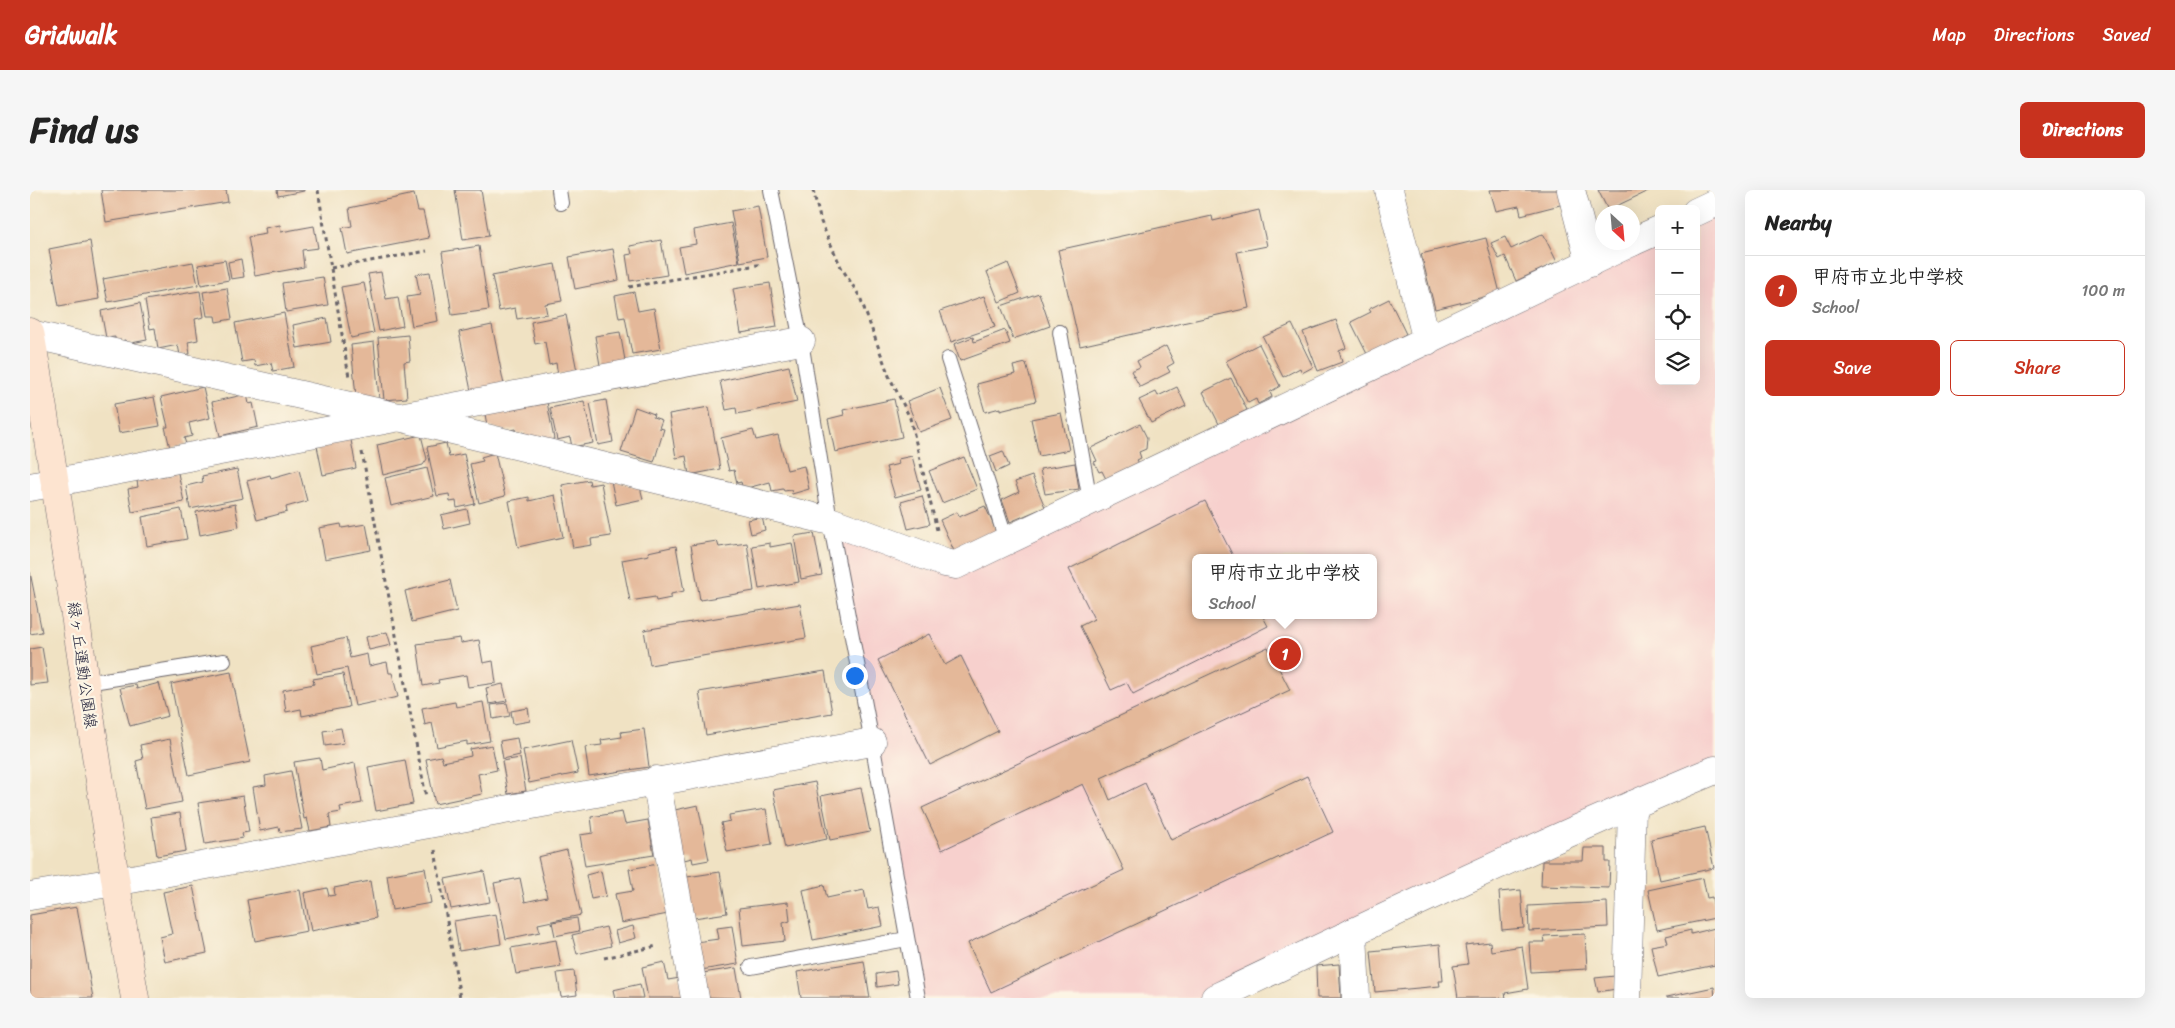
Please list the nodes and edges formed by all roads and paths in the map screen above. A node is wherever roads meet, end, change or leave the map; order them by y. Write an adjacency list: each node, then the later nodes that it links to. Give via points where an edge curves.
1 (318, 190): 14 (path)
2 (771, 190): 12 (lane)
3 (812, 190): 27 (path, via 840,267 860,297 889,376 910,418)
4 (1389, 190): 18 (street)
5 (1570, 190): 13 (street)
6 (1715, 203): 7 (street)
7 (1700, 210)
8 (1655, 232): 9 (street)
9 (1640, 238)
10 (1615, 250): 13 (street)
11 (427, 251): 14 (path)
12 (785, 260): 15 (path); 19 (lane)
13 (1590, 262): 18 (street)
14 (331, 268): 21 (path)
15 (629, 287)
16 (1060, 332): 24 (lane)
17 (30, 333): 21 (street); 23 (main road, 緑ヶ丘運動公園線)
18 (1427, 340): 24 (street)
19 (801, 341): 22 (street); 25 (lane)
20 (948, 359): 26 (lane)
21 (356, 417): 22 (street); 23 (street); 34 (path)
22 (403, 418): 25 (street)
23 (43, 485): 29 (main road, 緑ヶ丘運動公園線)
24 (1090, 501): 26 (street)
25 (830, 521): 27 (street); 30 (lane)
26 (1006, 540): 27 (street, via 956,565)
27 (945, 564)
28 (224, 661): 29 (lane)
29 (86, 682): 35 (main road, 緑ヶ丘運動公園線)
30 (872, 742): 32 (street); 38 (lane)
31 (1715, 770): 33 (street)
32 (656, 780): 34 (street); 39 (street)
33 (1632, 805): 37 (street); 48 (street)
34 (431, 824): 35 (street); 43 (path)
35 (115, 882): 36 (street); 42 (main road, 緑ヶ丘運動公園線)
36 (30, 896)
37 (1353, 932): 46 (street); 47 (street)
38 (907, 939): 41 (lane); 45 (lane)
39 (685, 940): 40 (path); 44 (street)
40 (604, 958)
41 (751, 967)
42 (135, 998)
43 (460, 998)
44 (695, 998)
45 (918, 998)
46 (1215, 998)
47 (1356, 998)
48 (1626, 998)

